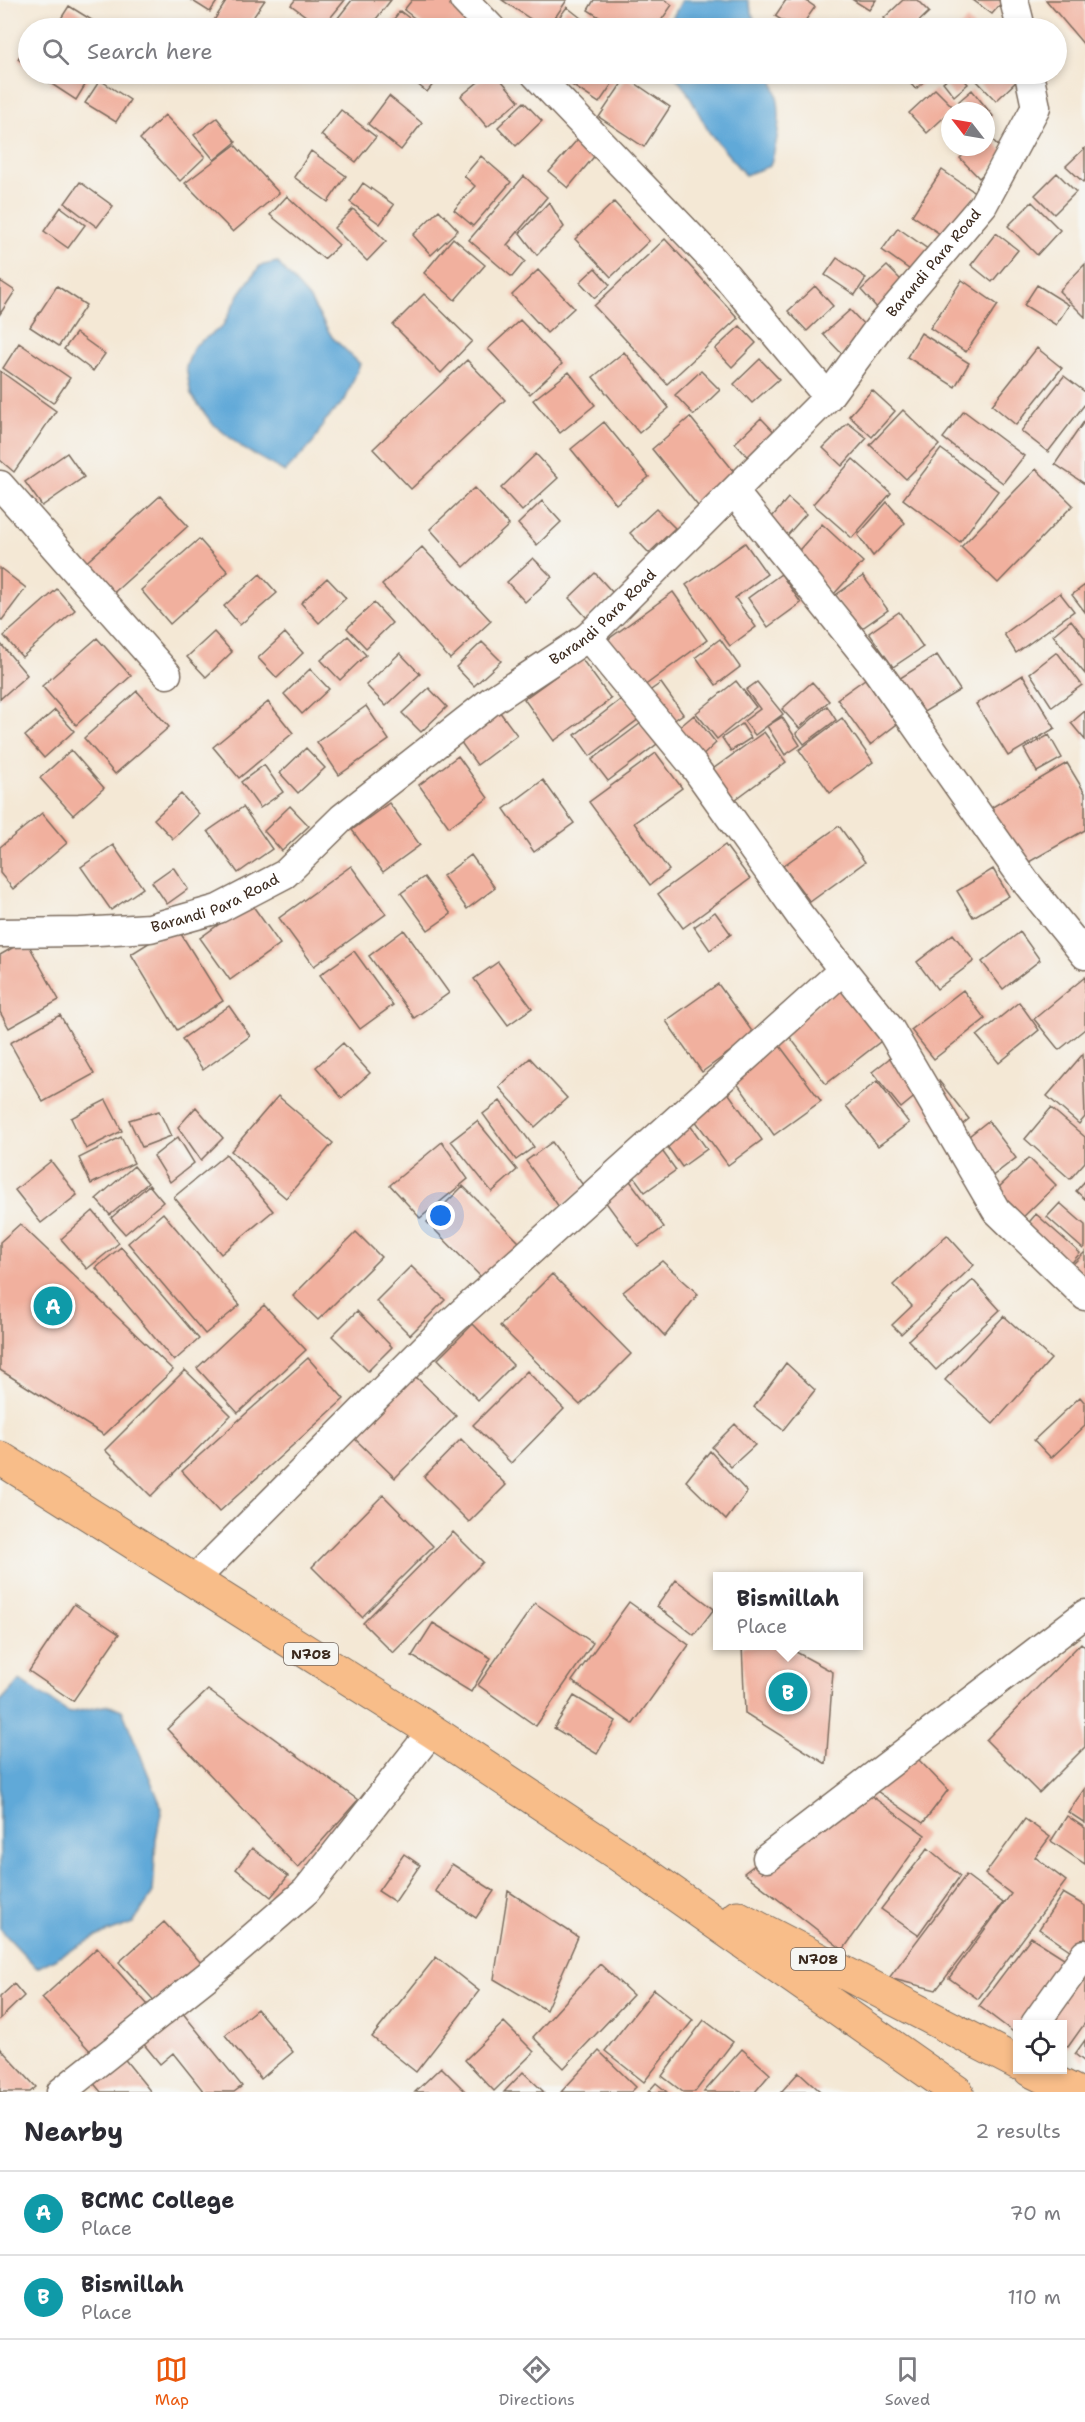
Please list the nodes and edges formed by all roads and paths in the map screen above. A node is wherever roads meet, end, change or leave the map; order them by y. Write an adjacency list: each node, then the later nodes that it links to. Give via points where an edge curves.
1 (464, 0): 3 (street)
2 (1015, 0): 4 (street)
3 (481, 18)
4 (1019, 18)
5 (545, 84): 7 (street, via 714,260)
6 (1031, 84): 7 (street, Barandi Para Road, via 1036,107 983,205 880,326)
7 (828, 397): 9 (street, Barandi Para Road)
8 (0, 485): 11 (street)
9 (734, 492): 10 (street, Barandi Para Road); 13 (street, via 876,669 1025,881)
10 (588, 637): 12 (street, Barandi Para Road, via 491,701 342,818 285,874 218,909 150,928); 14 (street, via 693,765)
11 (167, 674)
12 (0, 933)
13 (1085, 955)
14 (843, 970): 15 (street, via 890,1029 996,1210); 17 (street, via 446,1326)
15 (1085, 1296)
16 (0, 1458): 17 (highway, N708)
17 (194, 1580): 19 (highway, N708)
18 (1085, 1614): 21 (street)
19 (432, 1731): 20 (highway, N708); 26 (street, via 306,1891 216,1970)
20 (619, 1856): 24 (highway, N708); 27 (highway, N708)
21 (767, 1858)
22 (1085, 1954): 23 (street)
23 (1039, 2020)
24 (1013, 2057)
25 (1044, 2074): 28 (highway, N708)
26 (61, 2092)
27 (957, 2092)
28 (1075, 2092)

